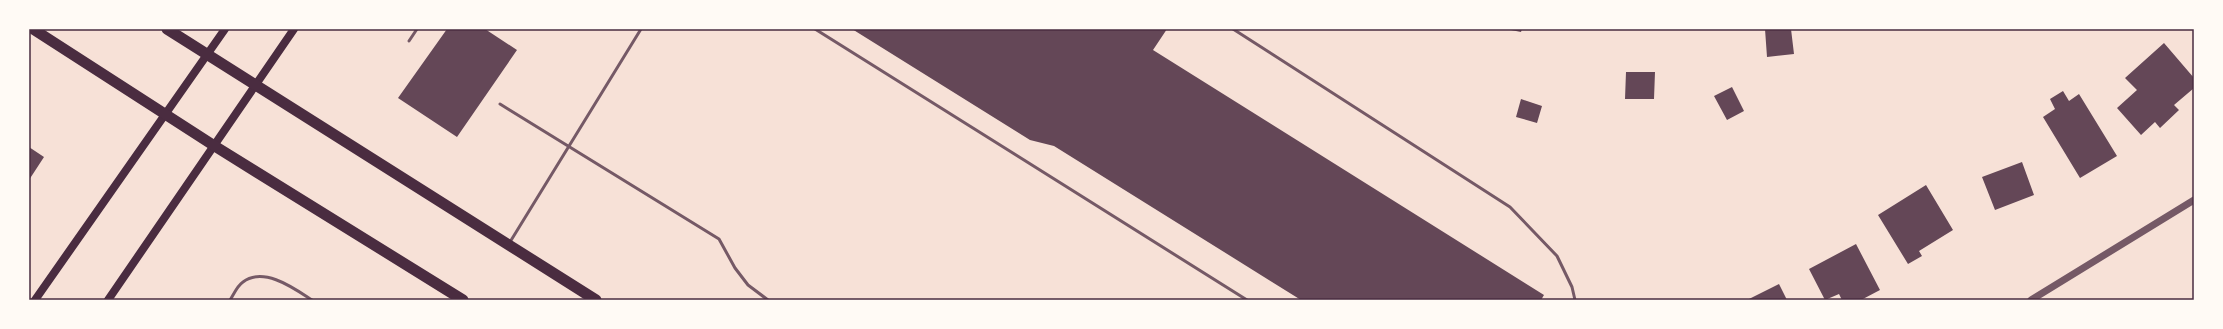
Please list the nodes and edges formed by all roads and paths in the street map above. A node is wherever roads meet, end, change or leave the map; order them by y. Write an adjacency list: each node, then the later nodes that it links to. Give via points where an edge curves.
1 (33, 29): 13 (highway)
2 (167, 29): 10 (highway)
3 (226, 29): 10 (main road)
4 (294, 29): 11 (main road)
5 (417, 29): 9 (lane)
6 (641, 29): 15 (lane)
7 (815, 29): 25 (lane)
8 (1233, 29): 26 (lane, via 1510,207 1557,256 1572,287)
9 (409, 41)
10 (207, 55): 11 (highway); 13 (main road)
11 (254, 84): 14 (main road); 17 (highway)
12 (500, 104): 15 (lane)
13 (165, 115): 14 (highway); 18 (main road)
14 (213, 145): 19 (main road); 22 (highway)
15 (569, 147): 17 (lane); 24 (lane, via 720,239 748,285)
16 (2194, 200): 27 (street)
17 (508, 245): 23 (highway)
18 (35, 300)
19 (108, 300)
20 (230, 300): 21 (lane, via 241,283 253,276 284,284)
21 (312, 300)
22 (463, 300)
23 (596, 300)
24 (768, 300)
25 (1247, 300)
26 (1575, 300)
27 (2031, 300)

